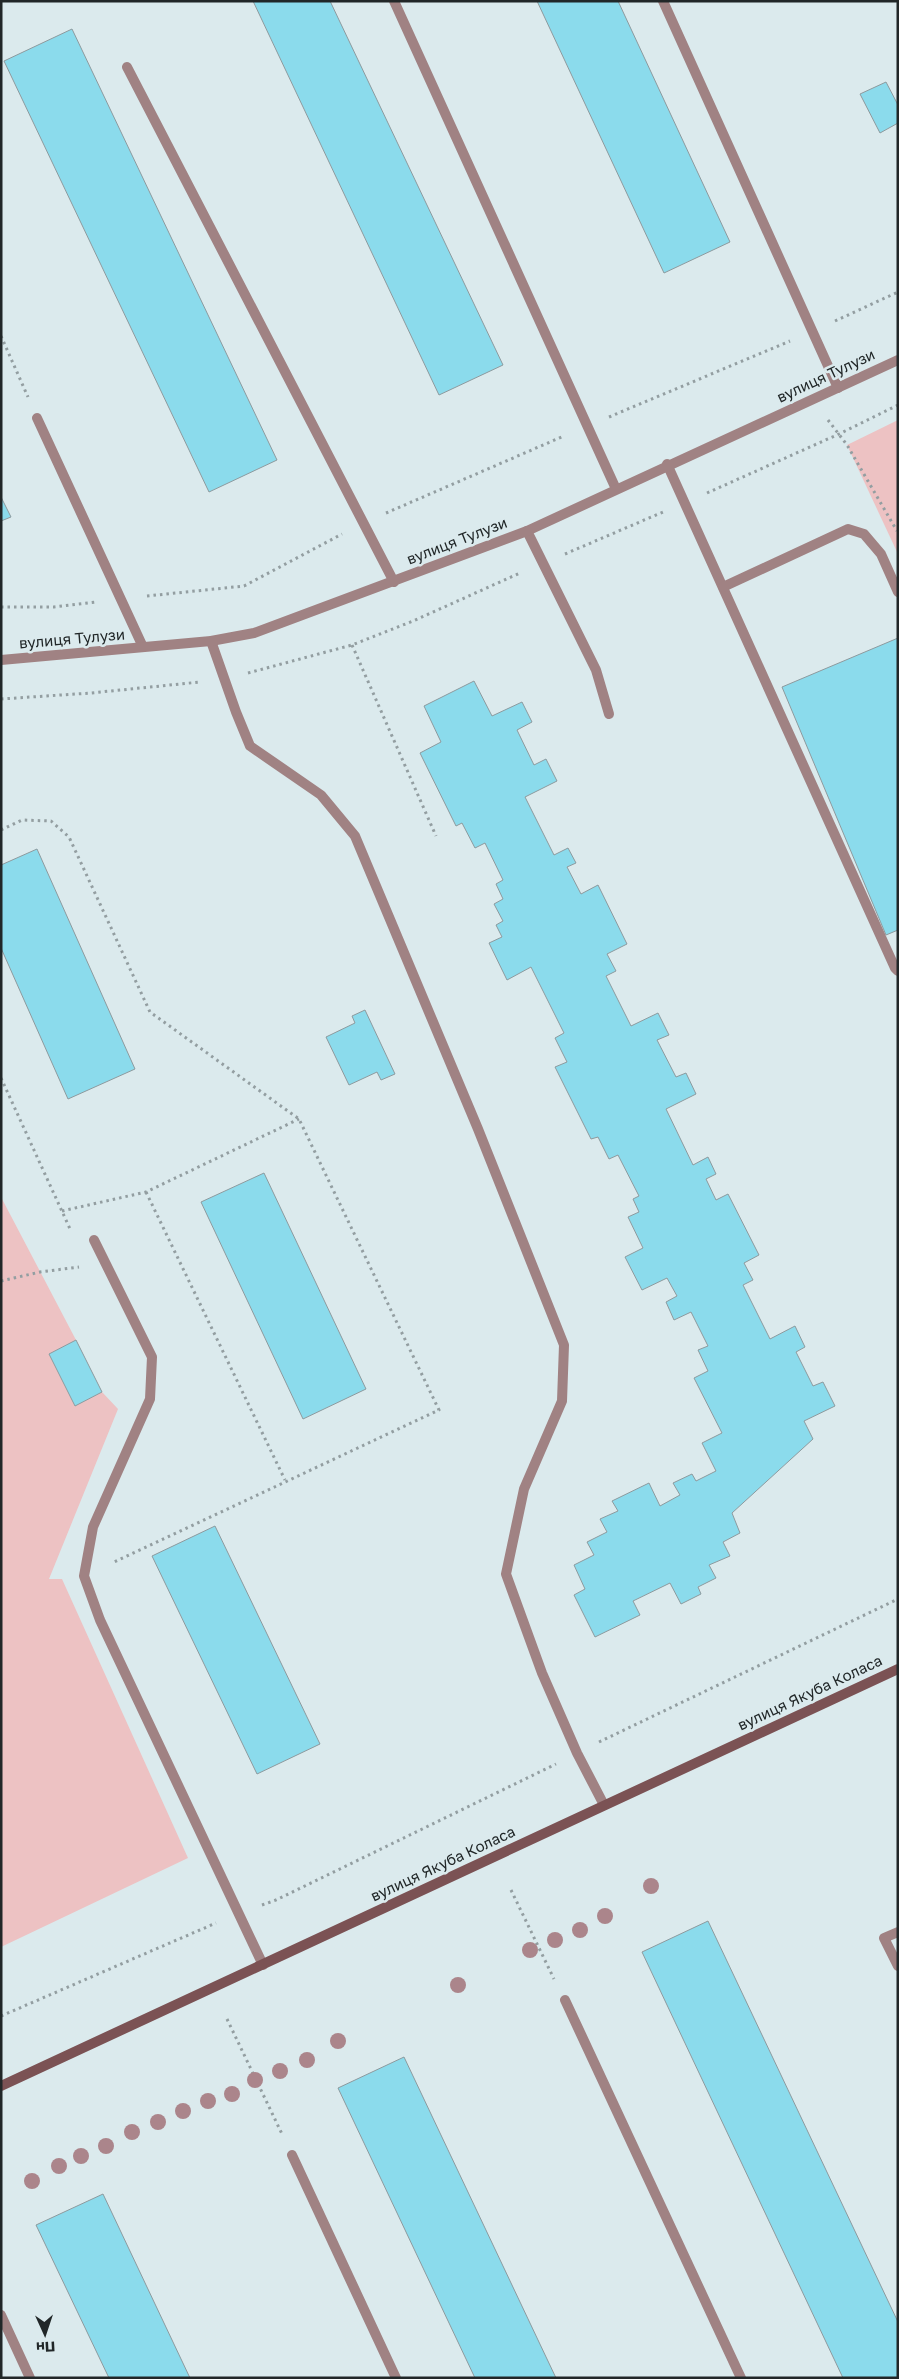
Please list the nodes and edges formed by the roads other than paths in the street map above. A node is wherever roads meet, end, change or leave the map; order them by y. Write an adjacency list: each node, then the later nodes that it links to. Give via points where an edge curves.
1 (394, 1): 8 (street)
2 (663, 1): 5 (street)
3 (127, 67): 10 (street)
4 (898, 360): 5 (street, вулиця Тулузи)
5 (838, 388): 7 (street, вулиця Тулузи)
6 (37, 418): 14 (street)
7 (667, 464): 8 (street, вулиця Тулузи); 11 (street)
8 (616, 488): 9 (street, вулиця Тулузи)
9 (526, 531): 10 (street, вулиця Тулузи); 16 (street, via 596,670)
10 (394, 582): 13 (street, вулиця Тулузи, via 254,634)
11 (723, 587): 12 (street, via 848,530 864,534 881,554); 17 (street)
12 (898, 592)
13 (211, 641): 14 (street, вулиця Тулузи); 20 (street, via 250,746 321,795 355,836 564,1344 562,1401 524,1489 506,1574 542,1673)
14 (143, 647): 15 (street, вулиця Тулузи)
15 (1, 660)
16 (609, 714)
17 (898, 971)
18 (94, 1240): 22 (street, via 152,1357 150,1399 92,1527 84,1576 100,1620)
19 (898, 1669): 20 (street, вулиця Якуба Коласа)
20 (604, 1806): 22 (street, вулиця Якуба Коласа)
21 (898, 1932): 23 (street, via 884,1938)
22 (263, 1965): 25 (street, вулиця Якуба Коласа)
23 (898, 1966)
24 (564, 2000): 30 (street)
25 (1, 2086)
26 (292, 2155): 29 (street)
27 (1, 2315): 28 (street)
28 (30, 2378)
29 (396, 2378)
30 (741, 2378)

